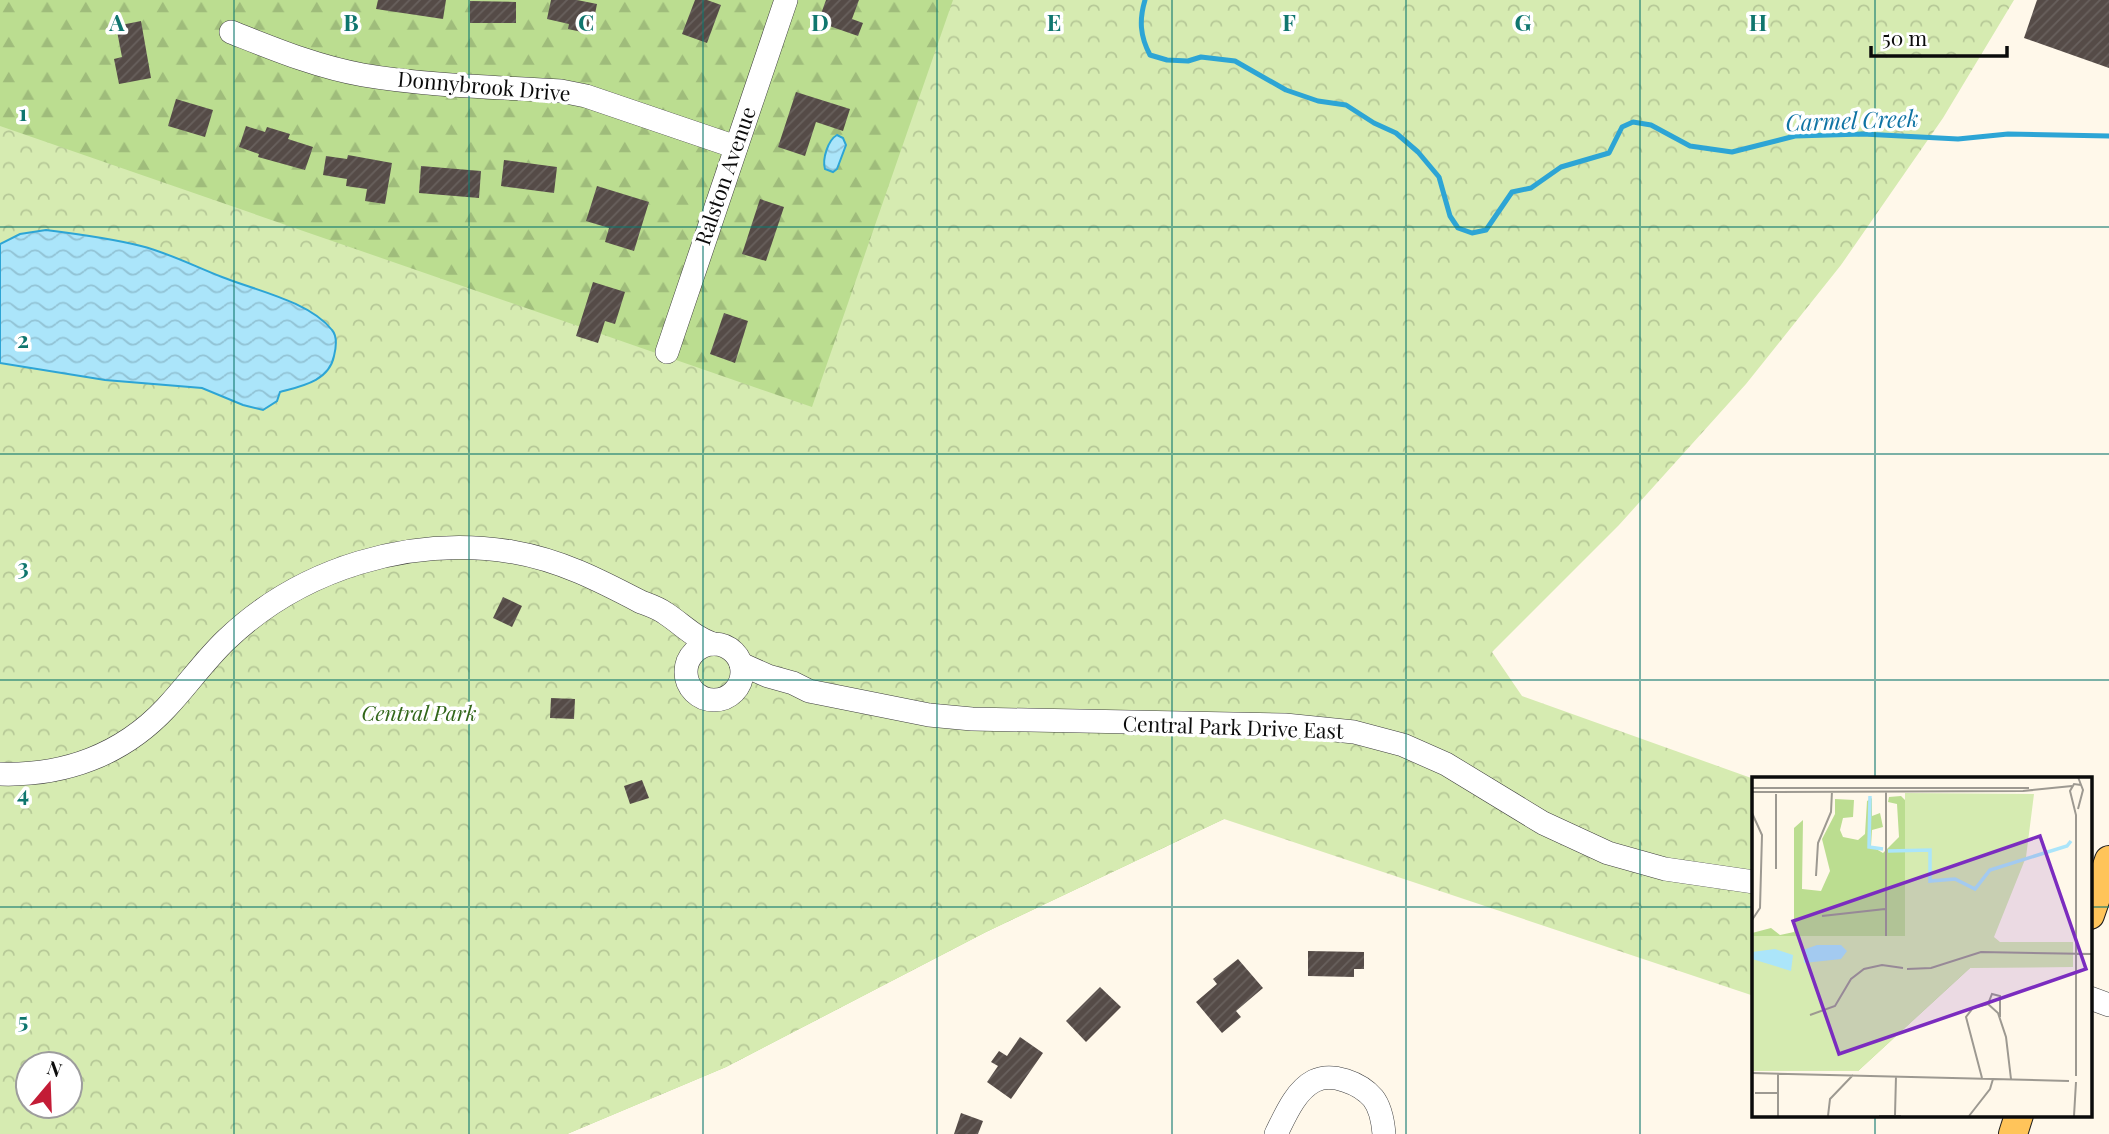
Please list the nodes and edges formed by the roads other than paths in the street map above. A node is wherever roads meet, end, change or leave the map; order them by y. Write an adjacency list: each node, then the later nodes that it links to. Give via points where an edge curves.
1 (786, 0): 3 (street, Ralston Avenue)
2 (231, 32): 3 (street, Donnybrook Drive, via 362,75 586,96)
3 (736, 147): 4 (street, Ralston Avenue)
4 (667, 352)
5 (641, 602): 6 (street, Central Park Drive East); 8 (street, Central Park Drive East, via 673,640); 11 (street, Central Park Drive East, via 576,569 495,549 434,548 383,555 288,592 256,614 216,650 164,710 121,746 62,769)
6 (713, 644): 7 (street, Central Park Drive East, via 730,649); 8 (street, via 698,648)
7 (741, 664): 9 (street, Central Park Drive East); 10 (street, via 741,680)
8 (686, 667): 10 (street, Central Park Drive East, via 687,681 695,693 713,700)
9 (809, 691): 10 (street, Central Park Drive East, via 791,694 753,689); 13 (street, Central Park Drive East, via 972,719 1285,725 1354,732 1403,745 1446,764 1544,823 1608,853 1665,869)
10 (731, 694)
11 (0, 774)
12 (2109, 860): 14 (main road)
13 (1752, 882)
14 (2092, 909)
15 (2092, 999): 16 (street)
16 (2109, 1005)
17 (2020, 1116): 20 (main road)
18 (1276, 1134): 19 (street, via 1302,1090 1313,1082 1334,1078 1352,1083 1374,1099)
19 (1384, 1134)
20 (2013, 1134)

